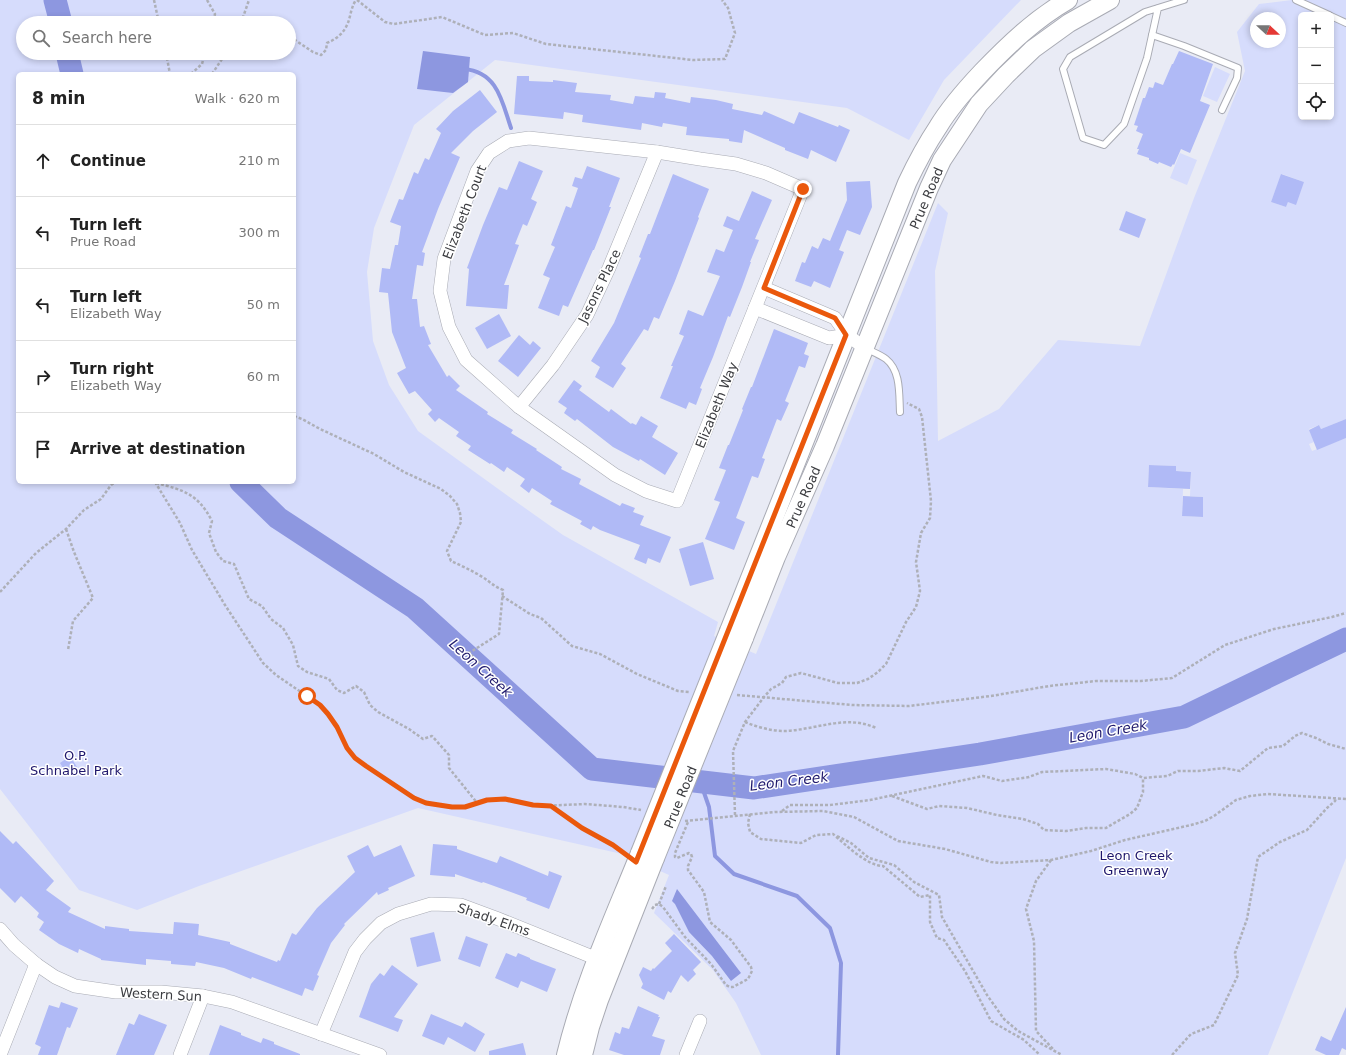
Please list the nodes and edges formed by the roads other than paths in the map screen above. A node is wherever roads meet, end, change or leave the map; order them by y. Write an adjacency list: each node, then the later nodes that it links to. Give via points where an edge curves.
1 (1068, 0): 15 (main road, Prue Road, via 1020,34 964,92 938,125 906,183)
2 (1110, 0): 16 (main road, Prue Road, via 1068,23 1033,49 979,104 942,160)
3 (1184, 0): 5 (lane)
4 (1296, 0): 6 (lane)
5 (1158, 8): 9 (lane); 9 (lane, via 1145,12 1070,57 1064,69 1083,138 1104,145 1124,124 1147,58)
6 (1323, 12)
7 (1334, 17): 8 (lane)
8 (1346, 23)
9 (1152, 35): 10 (lane, via 1238,68 1237,78)
10 (1222, 110)
11 (657, 152): 12 (street, Elizabeth Court, via 736,164 766,173); 17 (street, Jasons Place, via 587,315 553,365); 17 (street, Elizabeth Court, via 529,138 508,141 489,153 477,171 444,259 440,291 448,328 466,360)
12 (803, 189): 13 (street, Elizabeth Way)
13 (764, 288): 14 (street, Elizabeth Way); 15 (street, via 835,318)
14 (755, 308): 15 (street, via 829,338); 19 (street, Elizabeth Way)
15 (846, 335): 16 (street); 20 (main road, Prue Road)
16 (865, 348): 18 (lane, via 886,358 894,367 898,380); 20 (main road, Prue Road, via 776,557)
17 (519, 407): 19 (street, Elizabeth Court, via 615,475 646,491)
18 (900, 412)
19 (677, 502)
20 (736, 635): 22 (main road, Prue Road, bridge, via 644,858)
21 (0, 929): 23 (street, Western Sun)
22 (605, 962): 26 (street, Shady Elms, via 462,905 431,904 398,914 381,924 365,939 355,952); 30 (main road, Prue Road, via 573,1025); 31 (main road, Prue Road)
23 (36, 964): 24 (street, Western Sun, via 75,986 116,992 161,992); 27 (street)
24 (203, 996): 26 (street, Western Sun, via 232,1002); 28 (street)
25 (700, 1021): 32 (street)
26 (321, 1034): 29 (street, Western Sun)
27 (0, 1055)
28 (180, 1055)
29 (380, 1055)
30 (566, 1055)
31 (582, 1055)
32 (686, 1055)

